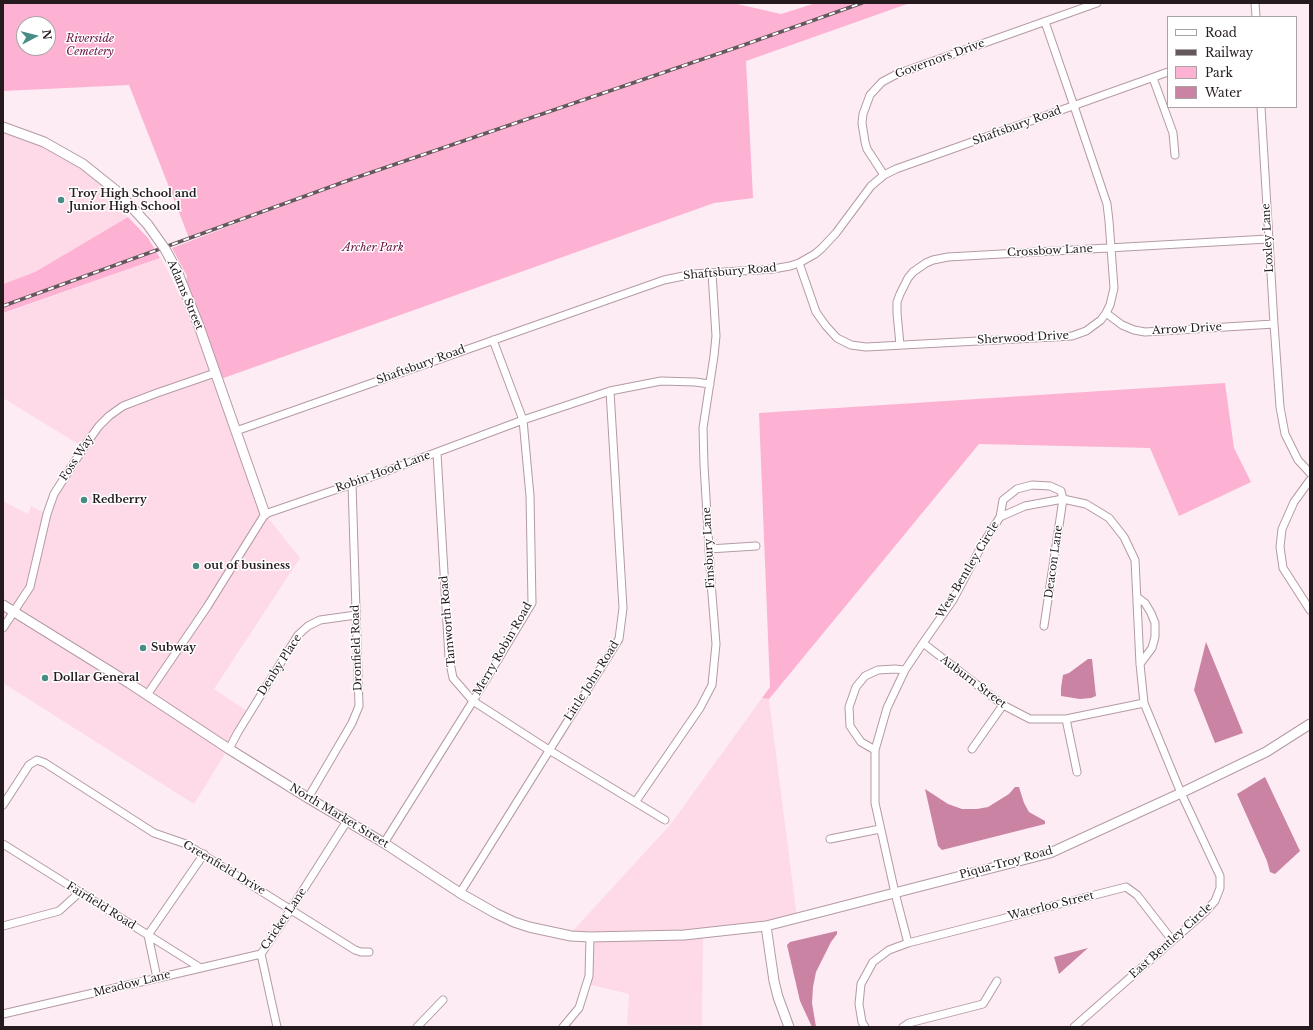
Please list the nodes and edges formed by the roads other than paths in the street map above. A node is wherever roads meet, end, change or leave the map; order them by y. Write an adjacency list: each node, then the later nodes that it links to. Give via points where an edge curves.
1 (1097, 3): 4 (street, Governors Drive)
2 (1256, 3): 3 (street)
3 (1256, 16)
4 (1045, 22): 7 (street, Sherwood Drive); 11 (street, Governors Drive, via 897,74 876,88 870,95 862,123 867,149)
5 (1167, 72): 6 (street, Shaftsbury Road)
6 (1153, 78): 7 (street, Shaftsbury Road); 10 (street, via 1173,132)
7 (1074, 106): 11 (street, Shaftsbury Road); 13 (street, Sherwood Drive, via 1106,204)
8 (1261, 108): 12 (street, Loxley Lane)
9 (3, 127): 20 (street, Adams Street, bridge, via 44,142 83,164 118,192 148,224 177,271)
10 (1175, 154)
11 (884, 175): 14 (street, Shaftsbury Road, via 871,186 822,248)
12 (1268, 239): 13 (street, Crossbow Lane); 17 (street, Loxley Lane)
13 (1111, 248): 16 (street, Sherwood Drive, via 1114,288); 19 (street, Crossbow Lane, via 948,257 926,263 908,278 897,302)
14 (799, 263): 15 (street, Shaftsbury Road, via 774,270); 19 (street, Sherwood Drive, via 816,312 838,338 851,345 866,347)
15 (712, 273): 18 (street, Shaftsbury Road, via 664,280); 21 (street, Finsbury Lane, via 716,336)
16 (1106, 313): 17 (street, Arrow Drive, via 1122,325 1145,332); 19 (street, Sherwood Drive, via 1093,327 1072,336)
17 (1274, 324): 26 (street, Loxley Lane, via 1280,407 1285,434 1298,460)
18 (493, 340): 23 (street, Merry Robin Road); 24 (street, Shaftsbury Road)
19 (900, 345)
20 (215, 373): 24 (street, Adams Street); 37 (street, Foss Way, via 122,406 99,426 52,499 30,587)
21 (710, 384): 22 (street, Robin Hood Lane, via 661,381); 33 (street, Finsbury Lane, via 703,428)
22 (610, 391): 23 (street, Robin Hood Lane); 52 (street, Little John Road, via 624,608 619,639)
23 (523, 420): 25 (street, Robin Hood Lane); 45 (street, Merry Robin Road, via 530,496 532,603)
24 (236, 431): 30 (street, Adams Street)
25 (437, 453): 28 (street, Robin Hood Lane); 45 (street, Tamworth Road, via 449,658 453,678)
26 (1310, 473)
27 (1310, 480): 36 (street, via 1294,502 1282,529 1280,548 1283,568)
28 (352, 484): 30 (street, Robin Hood Lane); 38 (street, Dronfield Road)
29 (1063, 498): 31 (street, West Bentley Circle, via 1026,506); 31 (street, via 1062,491 1050,486 1032,485 1017,489 1003,500); 34 (street, West Bentley Circle, via 1086,504 1109,518 1124,537 1135,560); 39 (street, Deacon Lane)
30 (265, 514): 44 (street, via 207,607)
31 (1000, 517): 41 (street, West Bentley Circle, via 953,600)
32 (756, 546): 33 (street)
33 (709, 549): 57 (street, Finsbury Lane, via 716,644 712,685 700,708)
34 (1138, 597): 42 (street, West Bentley Circle); 42 (street, via 1151,612 1155,623 1152,648)
35 (3, 605): 37 (street, North Market Street)
36 (1310, 610)
37 (15, 612): 40 (street, Foss Way); 44 (street, North Market Street)
38 (356, 615): 50 (street, Denby Place, via 320,620 298,635); 56 (street, Dronfield Road, via 359,706 352,723)
39 (1044, 626)
40 (3, 628)
41 (923, 643): 43 (street, West Bentley Circle); 47 (street, Auburn Street)
42 (1140, 664): 46 (street, West Bentley Circle)
43 (905, 670): 53 (street, West Bentley Circle, via 887,708); 53 (street, via 878,670 865,676 856,687 849,706 850,726 861,742)
44 (147, 695): 50 (street, North Market Street)
45 (473, 701): 52 (street, Tamworth Road); 63 (street, Merry Robin Road)
46 (1144, 703): 48 (street, Auburn Street); 55 (street, West Bentley Circle)
47 (1003, 706): 48 (street, Auburn Street, via 1030,719); 51 (street)
48 (1066, 720): 54 (street)
49 (1310, 724): 55 (street, Piqua-Troy Road, via 1266,752)
50 (229, 749): 56 (street, North Market Street)
51 (972, 749)
52 (549, 750): 57 (street, Tamworth Road); 67 (street, Little John Road)
53 (875, 750): 61 (street, West Bentley Circle, via 875,802)
54 (1077, 772)
55 (1181, 793): 68 (street, Piqua-Troy Road, via 1050,853); 75 (street, East Bentley Circle, via 1220,876 1220,888 1215,902)
56 (308, 798): 60 (street, North Market Street)
57 (636, 801): 59 (street, Tamworth Road)
58 (3, 805): 65 (street, Greenfield Drive, via 29,765 37,760 154,833 186,844)
59 (665, 820)
60 (347, 821): 63 (street, North Market Street); 69 (street, Cricket Lane)
61 (880, 829): 62 (street); 68 (street, West Bentley Circle)
62 (830, 839)
63 (384, 843): 67 (street, North Market Street)
64 (3, 844): 66 (street, Fairfield Road)
65 (204, 854): 69 (street, Greenfield Drive); 73 (street)
66 (80, 892): 70 (street, via 59,911); 73 (street, Fairfield Road)
67 (460, 893): 74 (street, North Market Street, via 495,913 529,927 571,936)
68 (895, 893): 71 (street, Piqua-Troy Road); 76 (street)
69 (291, 909): 77 (street, Greenfield Drive, via 355,950); 78 (street, Cricket Lane)
70 (3, 926)
71 (766, 926): 72 (street, Piqua-Troy Road); 87 (street, via 774,981)
72 (703, 932): 74 (street, North Market Street, via 684,935)
73 (148, 935): 79 (street, Fairfield Road); 80 (street)
74 (590, 937): 86 (street, via 589,976 579,1008)
75 (1172, 940): 76 (street, Waterloo Street, via 1138,895 1126,887); 90 (street, East Bentley Circle)
76 (908, 943): 88 (street, via 889,950 873,962 860,984 859,1004)
77 (369, 952)
78 (261, 954): 79 (street, Meadow Lane); 84 (street, Cricket Lane)
79 (199, 967): 80 (street, Meadow Lane)
80 (157, 978): 83 (street, Meadow Lane)
81 (997, 981): 89 (street, via 983,1004)
82 (443, 1000): 85 (street)
83 (3, 1014)
84 (277, 1027)
85 (417, 1027)
86 (563, 1027)
87 (789, 1027)
88 (865, 1027)
89 (902, 1027)
90 (1074, 1027)

